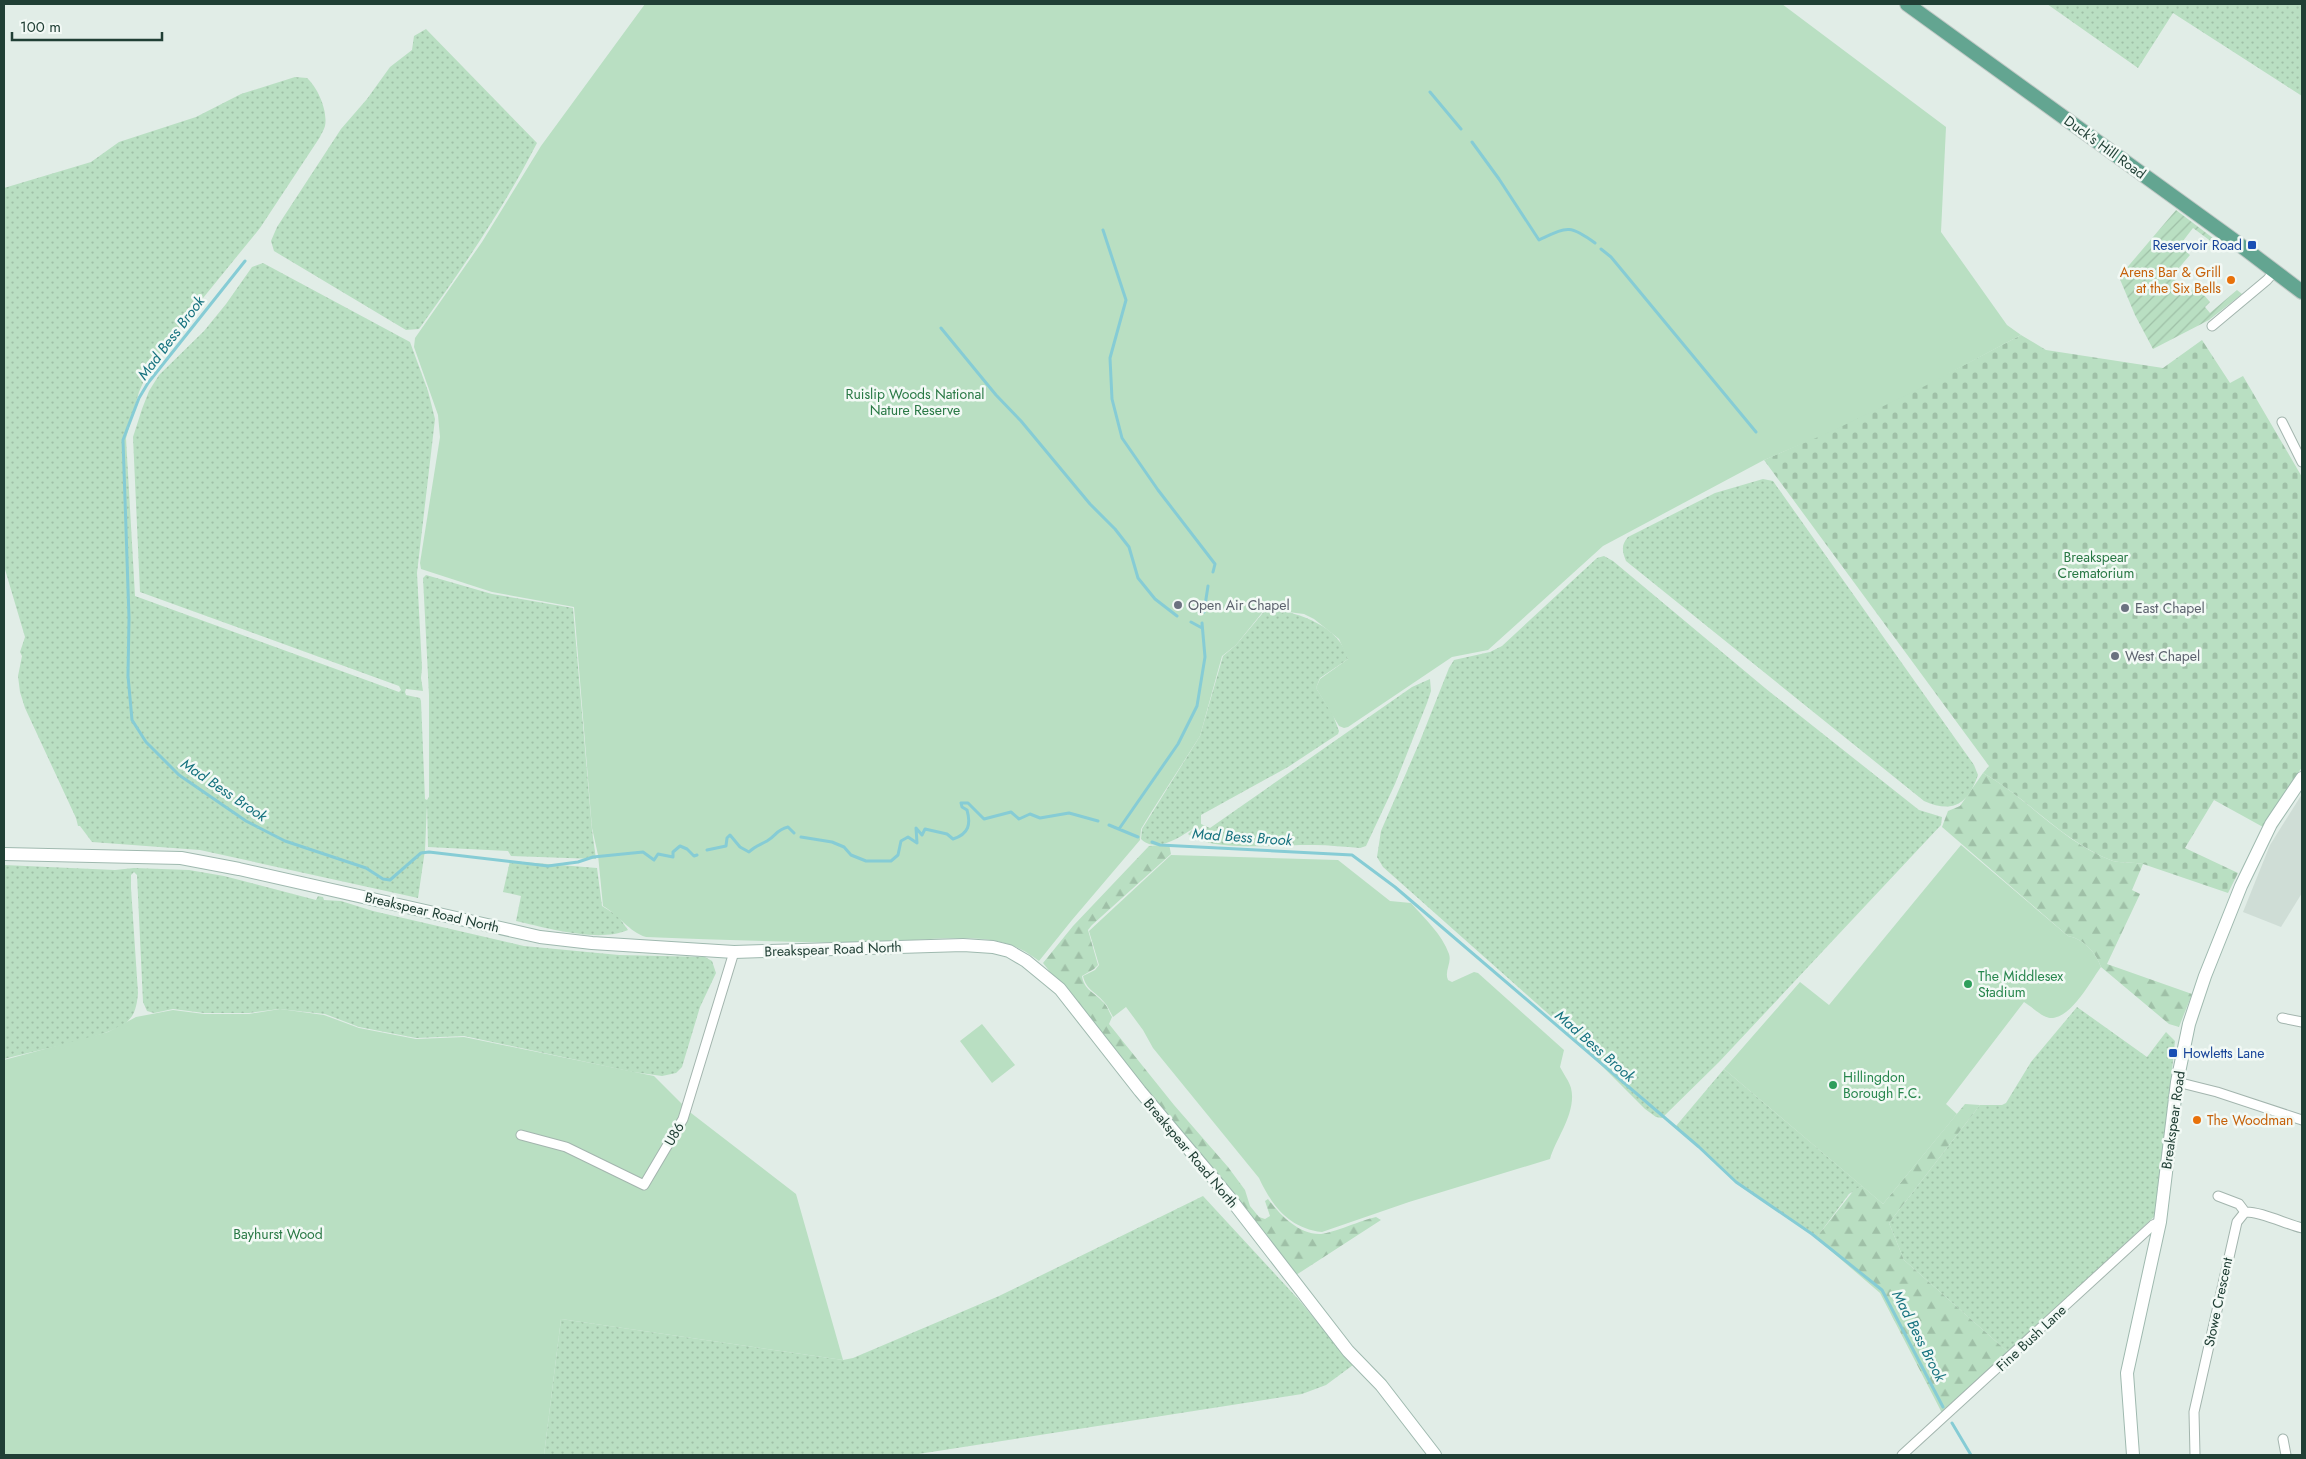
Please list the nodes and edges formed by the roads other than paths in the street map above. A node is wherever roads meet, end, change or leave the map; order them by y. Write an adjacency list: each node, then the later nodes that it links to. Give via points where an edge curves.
1 (1907, 4): 2 (main road, Duck's Hill Road)
2 (2274, 272): 3 (main road, Duck's Hill Road); 4 (street)
3 (2302, 292)
4 (2212, 326)
5 (2282, 422): 6 (street)
6 (2301, 455)
7 (2302, 778): 12 (street, Breakspear Road, via 2271,824 2232,905 2189,1024)
8 (4, 854): 9 (street, Breakspear Road North, via 181,858 540,937)
9 (734, 952): 14 (street, U86, via 683,1119 644,1185 566,1147); 20 (street, Breakspear Road North, via 963,945 1002,949 1026,961 1060,989)
10 (2282, 1018): 11 (street)
11 (2302, 1022)
12 (2177, 1082): 13 (street); 17 (street, Breakspear Road)
13 (2302, 1120)
14 (521, 1135)
15 (2218, 1196): 16 (street, via 2239,1204)
16 (2245, 1212): 18 (street); 23 (street, Stowe Crescent, via 2237,1222 2194,1412)
17 (2160, 1222): 21 (street, Fine Bush Lane); 22 (street, Breakspear Road, via 2126,1373)
18 (2302, 1228)
19 (2283, 1440): 24 (street)
20 (1434, 1455)
21 (1902, 1455)
22 (2134, 1455)
23 (2195, 1455)
24 (2286, 1455)

